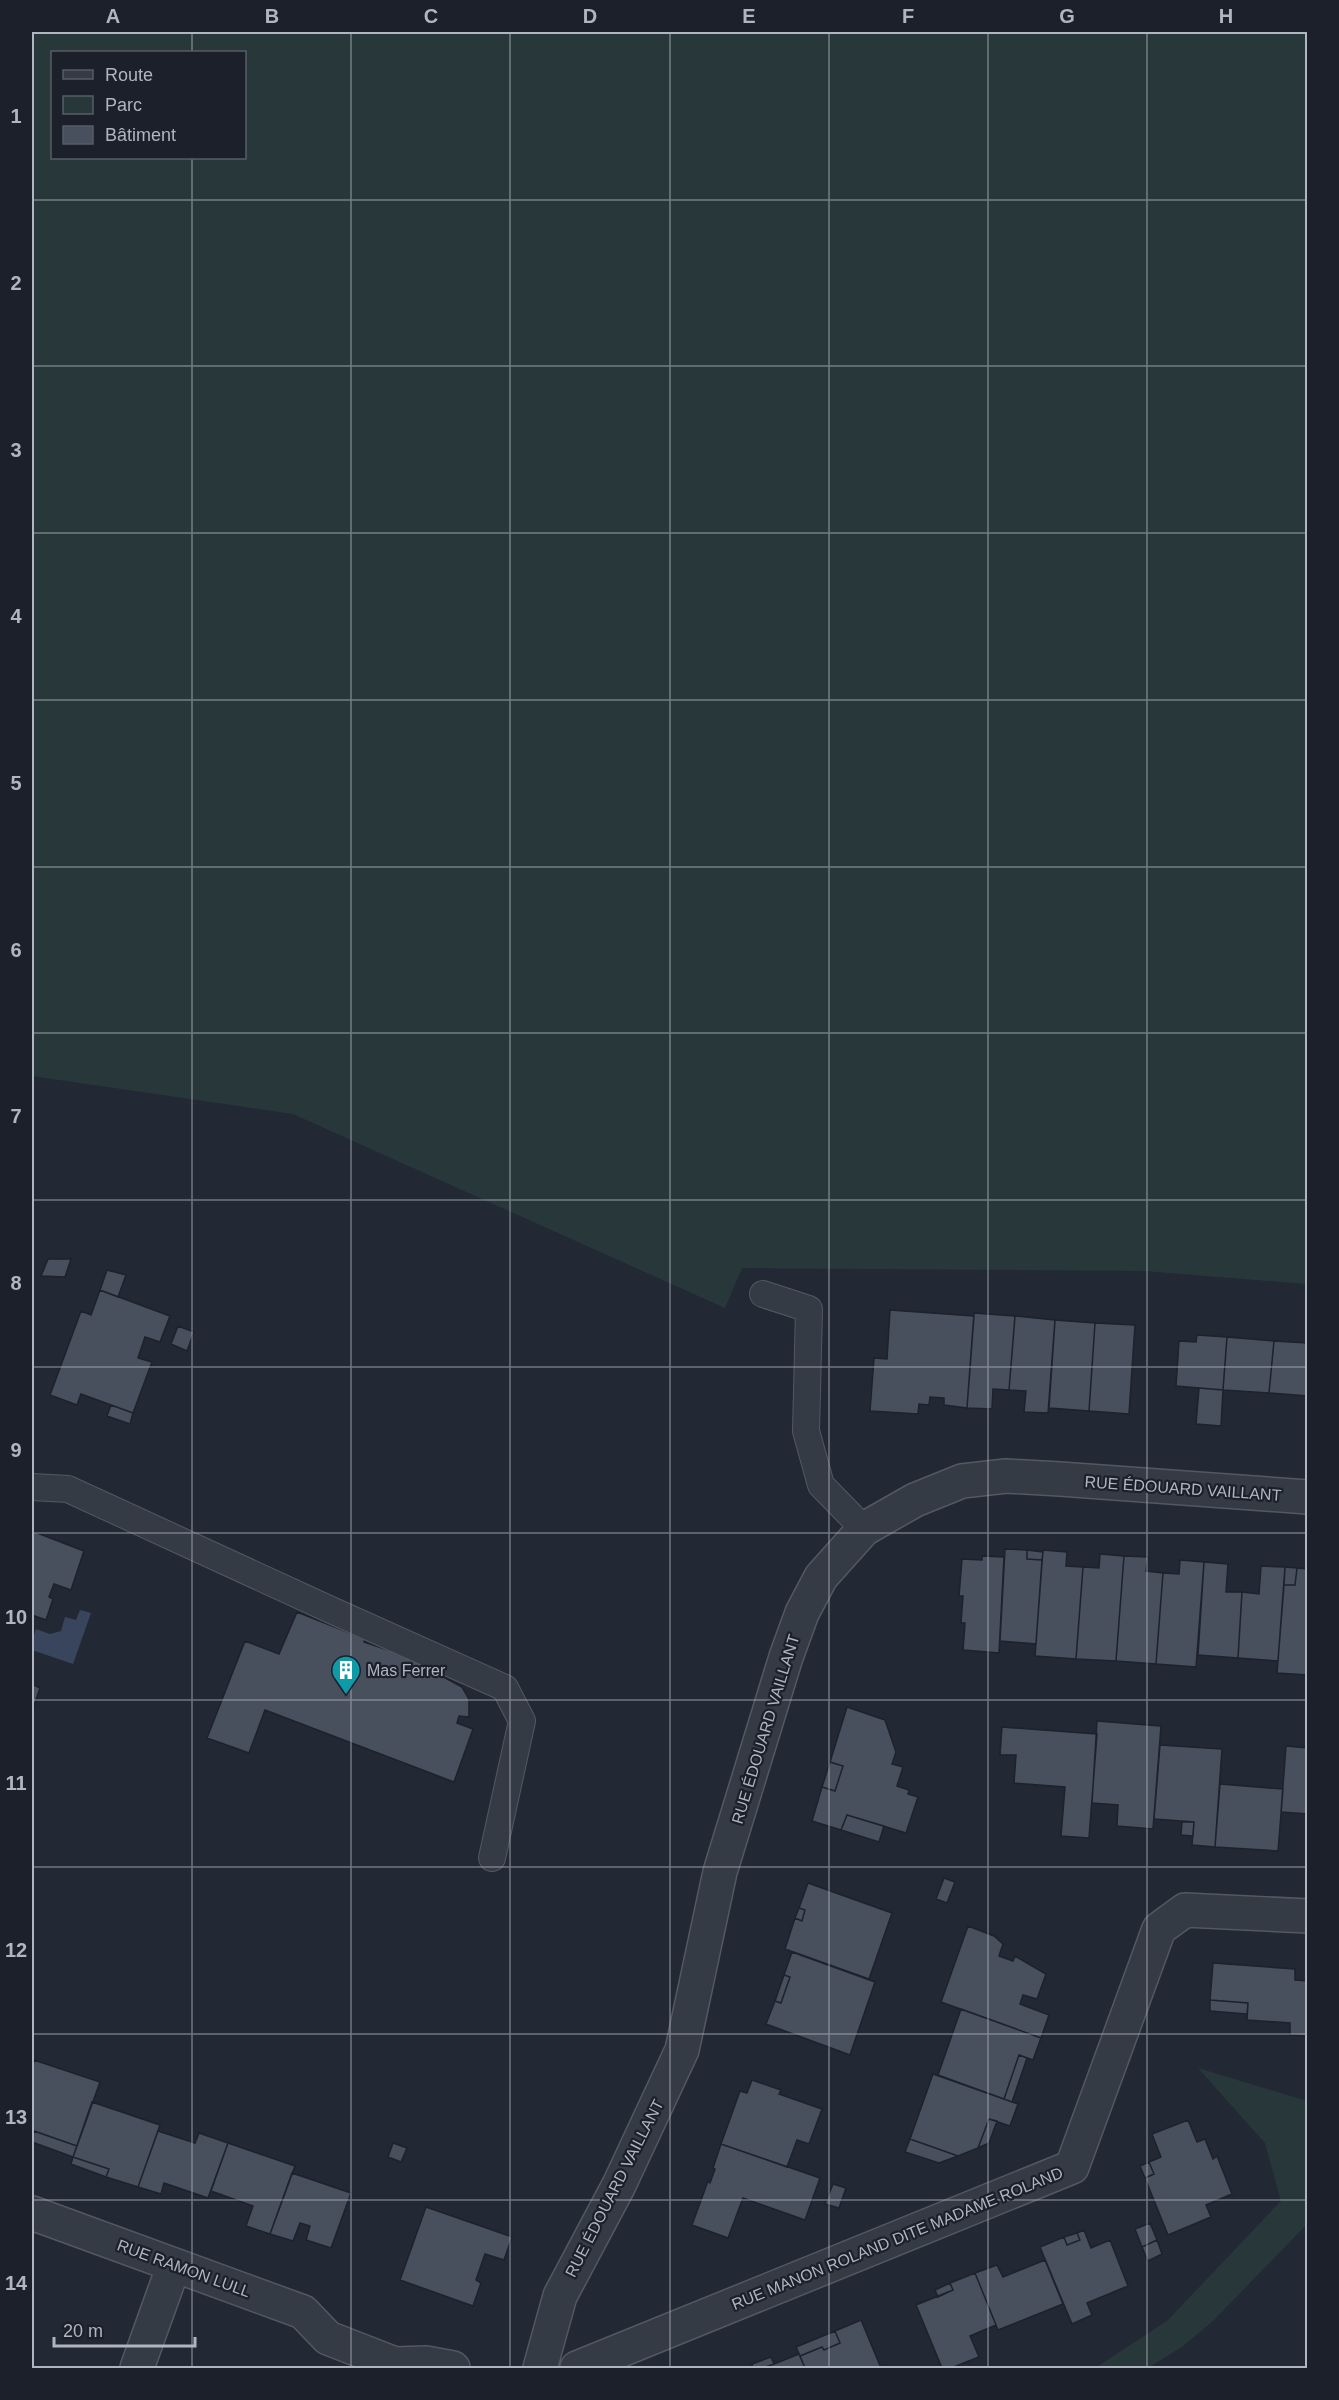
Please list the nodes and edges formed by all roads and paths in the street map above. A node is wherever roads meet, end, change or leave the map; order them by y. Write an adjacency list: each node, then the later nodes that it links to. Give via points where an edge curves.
1 (763, 1294): 4 (lane, via 809,1309 806,1431 821,1485)
2 (32, 1487): 5 (lane, via 68,1489 505,1688 522,1721)
3 (1308, 1497): 4 (street, RUE ÉDOUARD VAILLANT, via 1006,1476 962,1481 915,1500)
4 (864, 1529): 11 (street, RUE ÉDOUARD VAILLANT, via 821,1577 802,1613 720,1872 682,2050 619,2185 560,2296)
5 (492, 1858)
6 (1308, 1916): 12 (street, RUE MANON ROLAND DITE MADAME ROLAND, via 1185,1910 1159,1929 1072,2167)
7 (32, 2212): 8 (street, RUE RAMON LULL)
8 (174, 2265): 9 (street); 10 (street, RUE RAMON LULL, via 303,2312 328,2338 395,2364 426,2363)
9 (136, 2368)
10 (453, 2368)
11 (540, 2368)
12 (577, 2368)

